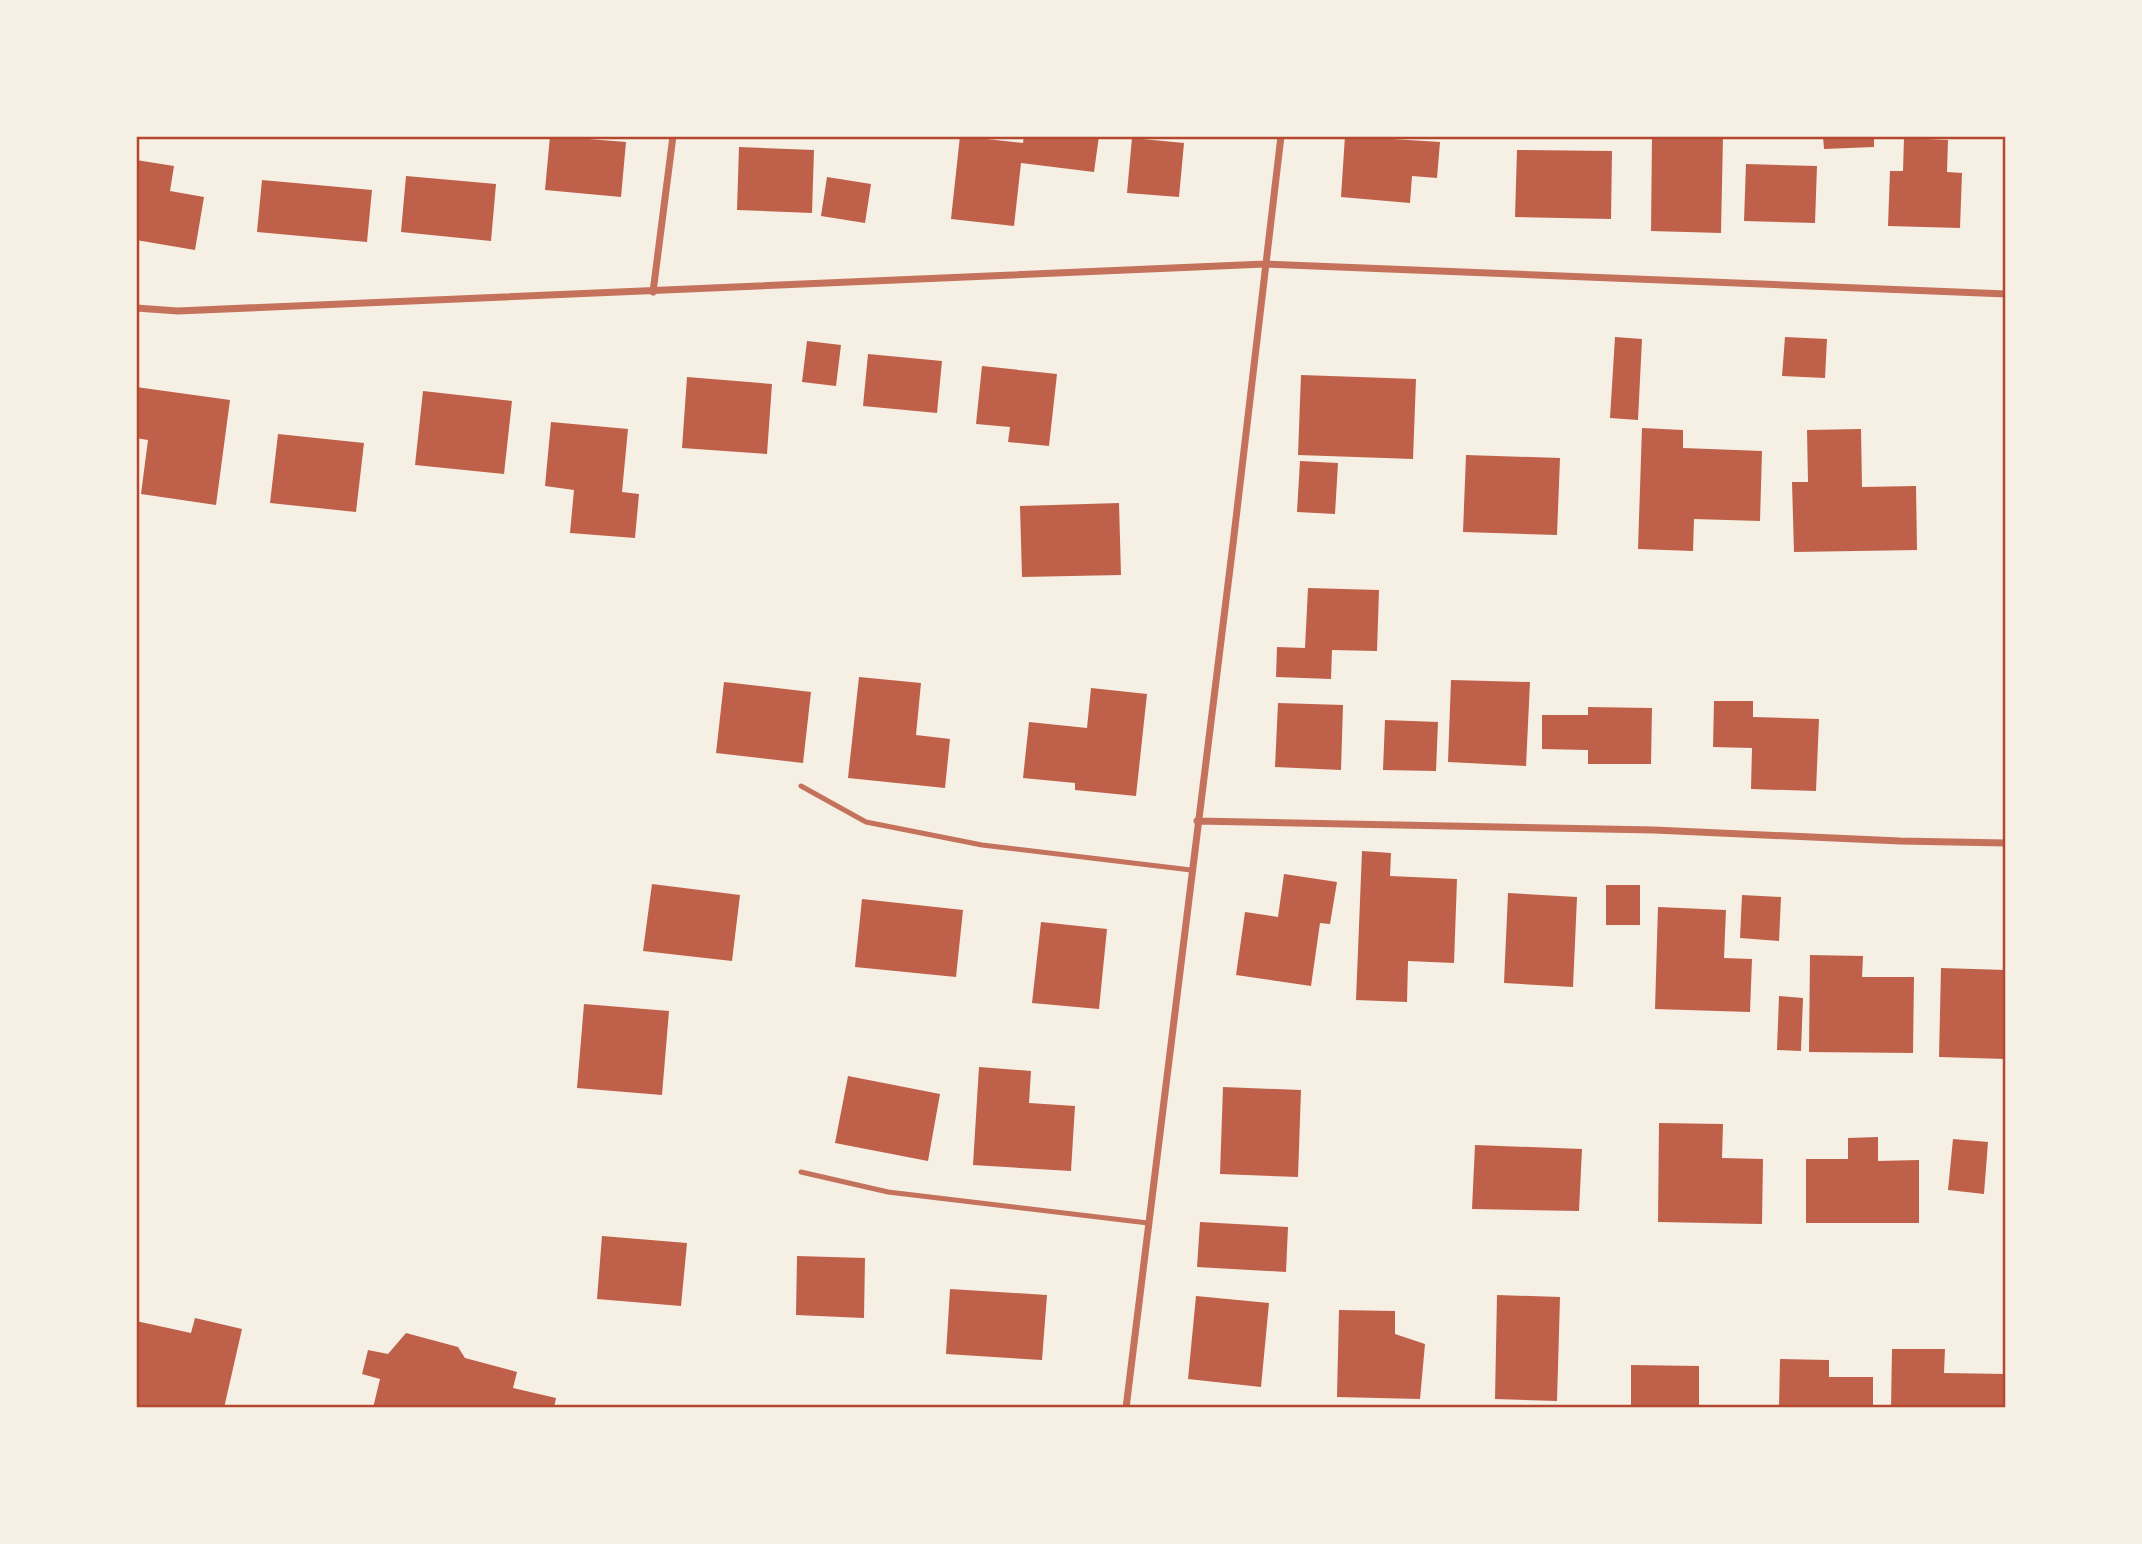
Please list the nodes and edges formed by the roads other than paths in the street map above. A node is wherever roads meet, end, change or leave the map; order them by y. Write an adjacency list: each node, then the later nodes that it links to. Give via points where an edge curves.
1 (673, 136): 4 (street)
2 (1281, 136): 3 (street)
3 (1265, 264): 4 (street); 5 (street); 8 (street)
4 (653, 292): 6 (street, via 178,311)
5 (2006, 294)
6 (136, 308)
7 (801, 786): 10 (lane, via 866,822 982,845)
8 (1198, 821): 9 (street); 10 (street)
9 (2006, 843)
10 (1191, 870): 12 (street)
11 (801, 1172): 12 (lane, via 888,1192)
12 (1148, 1223): 13 (street)
13 (1126, 1408)

